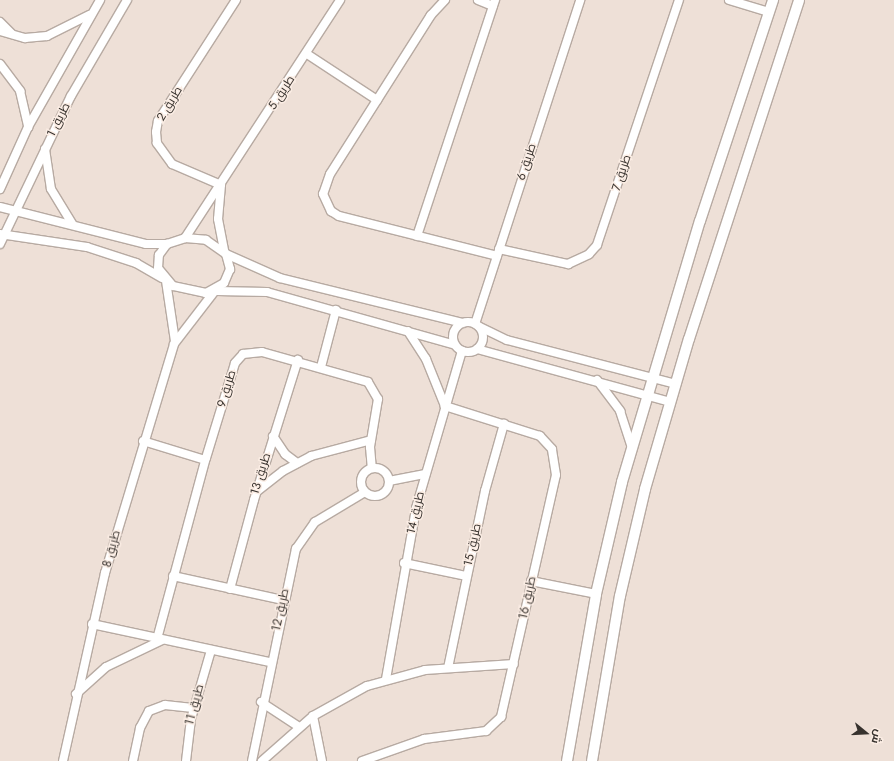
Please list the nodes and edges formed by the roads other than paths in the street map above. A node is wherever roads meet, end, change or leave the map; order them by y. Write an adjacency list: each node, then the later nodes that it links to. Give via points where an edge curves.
1 (100, 0): 13 (street, طريق 1)
2 (127, 0): 22 (street, طريق 1)
3 (236, 0): 23 (street, طريق 2, via 158,121 156,132 157,143 172,164)
4 (340, 0): 18 (street, طريق 5)
5 (445, 0): 20 (street, طريق 7)
6 (478, 0): 12 (street)
7 (580, 0): 33 (street, طريق 6)
8 (679, 0): 33 (street, طريق 7, via 597,245 589,254 568,264)
9 (729, 0): 14 (street)
10 (773, 0): 14 (street)
11 (799, 0): 49 (street)
12 (494, 3): 29 (street)
13 (93, 12): 17 (street, via 47,36); 21 (street, طريق 1)
14 (769, 12): 47 (street)
15 (0, 22): 17 (street)
16 (0, 31): 17 (street)
17 (13, 36)
18 (307, 54): 20 (street); 23 (street, طريق 5)
19 (0, 64): 21 (street, via 20,91)
20 (377, 100): 29 (street, طريق 7, via 325,184 326,203 339,216)
21 (28, 127): 24 (street, طريق 1)
22 (45, 147): 26 (street, طريق 1); 27 (street, via 51,189)
23 (221, 185): 30 (street, طريق 5); 34 (street, طريق 5, via 218,219)
24 (0, 189)
25 (0, 207): 26 (street)
26 (16, 211): 27 (street); 28 (street, طريق 1)
27 (73, 225): 32 (street, via 136,242)
28 (2, 234): 31 (street, طريق 1); 35 (street, via 102,251 136,263)
29 (418, 236): 33 (street, طريق 7)
30 (185, 238): 32 (street); 34 (street, via 206,240)
31 (0, 244)
32 (167, 244): 35 (street, via 157,261)
33 (498, 252): 39 (street, طريق 6)
34 (225, 253): 36 (street, via 228,276); 38 (street, via 285,279)
35 (165, 280): 36 (street, via 189,292); 41 (street, طريق 8)
36 (215, 291): 37 (street, via 263,291); 41 (street, طريق 8)
37 (336, 310): 40 (street); 46 (street)
38 (463, 323): 39 (street); 42 (street, via 453,334)
39 (476, 325): 43 (street, via 482,340); 47 (street, via 507,340)
40 (408, 331): 42 (street); 52 (street, via 429,364)
41 (175, 341): 56 (street, طريق 8)
42 (455, 345): 44 (street)
43 (477, 349): 44 (street); 48 (street)
44 (462, 351): 52 (street, طريق 14)
45 (298, 360): 46 (street, طريق 9); 54 (street, طريق 13); 58 (street, طريق 9, via 256,350 239,358)
46 (321, 367): 55 (street, طريق 9, via 357,376 373,387 378,405)
47 (652, 377): 49 (street); 50 (street)
48 (596, 380): 50 (street); 57 (street, via 620,411)
49 (676, 384): 51 (street)
50 (647, 394): 51 (street); 57 (street)
51 (671, 402): 92 (street, via 620,596)
52 (445, 406): 53 (street, طريق 16); 61 (street, طريق 14)
53 (504, 424): 67 (street, طريق 15); 68 (street, طريق 16, via 540,436 555,458 556,475)
54 (273, 436): 59 (street, via 280,449); 63 (street, طريق 13)
55 (371, 440): 59 (street, via 326,450); 60 (street, طريق 9)
56 (143, 441): 58 (street); 72 (street, طريق 8)
57 (632, 448): 70 (street)
58 (205, 460): 66 (street, طريق 9)
59 (297, 463): 63 (street)
60 (372, 468): 62 (street, via 381,469); 64 (street, via 361,480)
61 (425, 474): 62 (street); 65 (street, طريق 14)
62 (389, 481): 64 (street, via 383,494 374,496)
63 (256, 492): 69 (street, طريق 13)
64 (365, 492): 71 (street, طريق 12, via 327,512 304,534 296,549)
65 (404, 563): 67 (street); 78 (street, طريق 14)
66 (173, 576): 69 (street); 73 (street, طريق 9)
67 (466, 576): 77 (street, طريق 15)
68 (531, 581): 70 (street); 76 (street, طريق 16)
69 (230, 589): 71 (street)
70 (596, 594): 91 (street)
71 (283, 600): 75 (street, طريق 12)
72 (92, 624): 73 (street); 79 (street, طريق 8)
73 (159, 640): 74 (street); 79 (street, via 112,663)
74 (211, 650): 75 (street); 81 (street, طريق 11)
75 (270, 662): 80 (street, طريق 12)
76 (514, 664): 77 (street); 90 (street, طريق 16, via 506,707 495,725 477,733 403,744)
77 (448, 668): 78 (street)
78 (386, 679): 82 (street, via 348,694)
79 (76, 694): 84 (street, طريق 8)
80 (261, 702): 83 (street); 87 (street, طريق 12)
81 (193, 708): 85 (street, via 165,704 148,712 143,719); 86 (street, طريق 11)
82 (313, 716): 83 (street); 89 (street)
83 (299, 727): 88 (street)
84 (63, 761)
85 (133, 761)
86 (186, 761)
87 (252, 761)
88 (262, 761)
89 (322, 761)
90 (362, 761)
91 (567, 761)
92 (592, 761)

